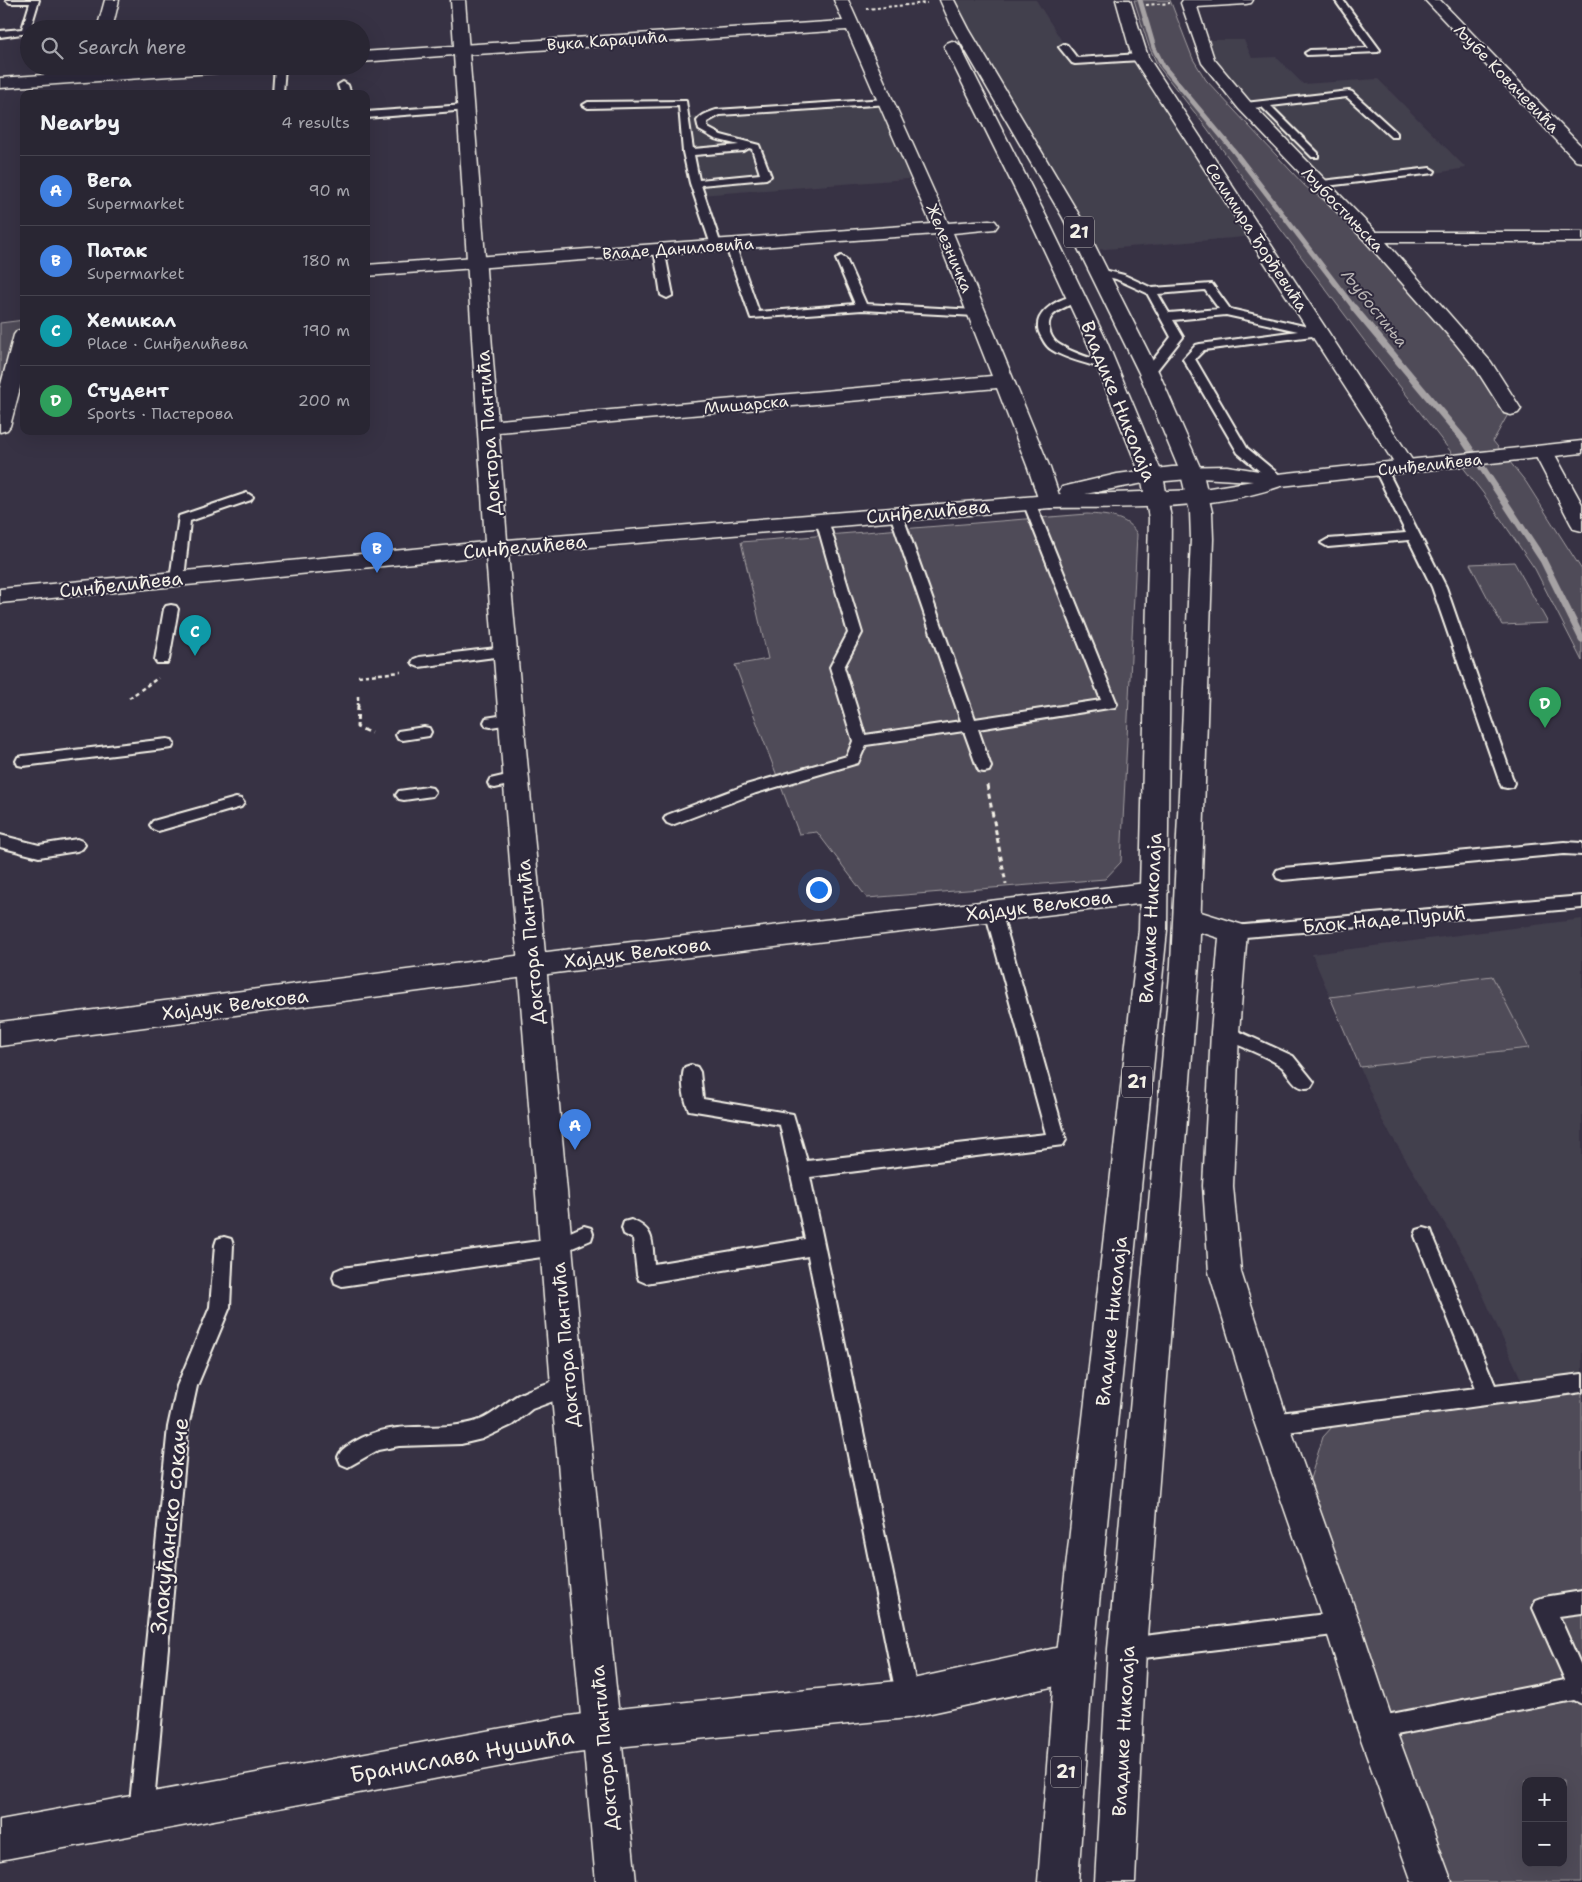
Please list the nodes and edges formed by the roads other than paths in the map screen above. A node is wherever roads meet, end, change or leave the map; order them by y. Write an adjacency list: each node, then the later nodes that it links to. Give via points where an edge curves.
1 (10, 0): 10 (lane, via 35,1)
2 (112, 0): 11 (street)
3 (458, 0): 16 (street, Доктора Пантића)
4 (1123, 0): 19 (street, Селимира Ђорђевића)
5 (1246, 0): 28 (street, Љубостињска, via 1180,3 1207,60)
6 (1340, 0): 17 (lane, via 1375,50)
7 (1432, 0): 35 (street, Љубе Ковачевића)
8 (947, 1): 48 (street, 21)
9 (846, 12): 16 (street, Вука Караџића); 25 (street, Железничка)
10 (29, 20)
11 (106, 20)
12 (943, 29): 51 (street, Владике Николаја / 21)
13 (20, 32): 14 (lane)
14 (0, 34)
15 (1064, 47): 19 (lane, via 1076,61)
16 (461, 50): 18 (street, Вука Караџића); 29 (street, Доктора Пантића)
17 (1310, 53)
18 (370, 57)
19 (1140, 57): 56 (street, Селимира Ђорђевића)
20 (128, 75): 22 (street)
21 (279, 75): 24 (lane)
22 (90, 78): 23 (street)
23 (0, 83)
24 (278, 90)
25 (886, 102): 32 (lane, via 719,112 702,121 704,130 710,133); 40 (street, Железничка)
26 (1264, 104): 28 (lane); 31 (lane, via 1349,94); 34 (lane)
27 (588, 105): 33 (lane, via 683,103)
28 (1245, 106): 38 (street, Љубостињска)
29 (465, 108): 30 (lane); 46 (street, Доктора Пантића)
30 (370, 115)
31 (1394, 135)
32 (756, 147): 33 (lane); 37 (lane, via 766,176)
33 (688, 152): 37 (lane)
34 (1315, 155)
35 (1582, 157)
36 (1430, 171): 38 (lane)
37 (695, 183): 43 (lane)
38 (1318, 184): 41 (street, Љубостињска)
39 (989, 225): 40 (street, Владе Даниловића)
40 (942, 228): 43 (street, Владе Даниловића); 54 (street, Железничка)
41 (1370, 237): 42 (street); 61 (street, Љубостињска, via 1463,340)
42 (1582, 237)
43 (723, 244): 44 (street, Владе Даниловића); 52 (lane, via 755,316)
44 (659, 249): 46 (street, Владе Даниловића); 50 (lane)
45 (841, 259): 52 (lane)
46 (476, 263): 47 (street, Владе Даниловића); 63 (street, Доктора Пантића)
47 (370, 271)
48 (1100, 272): 49 (lane); 59 (street, 21)
49 (1151, 291): 53 (lane, via 1208,286); 55 (lane)
50 (667, 295)
51 (1076, 298): 58 (street, Владике Николаја / 21); 58 (lane, via 1049,311 1044,317 1042,325 1049,343)
52 (862, 307): 54 (lane)
53 (1226, 312): 55 (lane); 56 (lane)
54 (976, 313): 60 (street, Железничка)
55 (1166, 317): 59 (lane, via 1177,337)
56 (1320, 332): 66 (street, Селимира Ђорђевића); 69 (lane, via 1200,347 1189,359 1242,450)
57 (20, 350): 62 (street)
58 (1107, 366): 70 (street, Владике Николаја / 21)
59 (1149, 373): 68 (street, 21)
60 (1004, 381): 63 (street, Мишарска); 73 (street, Железничка, via 1039,468)
61 (1511, 409)
62 (0, 426)
63 (487, 427): 79 (street, Доктора Пантића)
64 (1582, 447): 65 (street, Синђелићева)
65 (1544, 453): 66 (street, Синђелићева); 76 (street)
66 (1406, 466): 67 (street, Синђелићева)
67 (1381, 470): 69 (street, Синђелићева); 77 (lane)
68 (1192, 474): 69 (street, Синђелићева, via 1249,473); 70 (street, Синђелићева); 72 (street, Владике Николаја / 21)
69 (1278, 480): 72 (street, Синђелићева, via 1235,493)
70 (1154, 488): 72 (street, Синђелићева); 73 (street, Синђелићева, via 1116,501); 103 (street, Владике Николаја / 21, via 1160,518)
71 (247, 497): 80 (lane, via 184,519)
72 (1197, 497): 106 (street, Владике Николаја / 21, via 1202,539)
73 (1039, 501): 74 (street, Синђелићева); 86 (lane, via 1110,704)
74 (896, 514): 75 (street, Синђелићева); 86 (lane)
75 (822, 520): 79 (street, Синђелићева); 89 (lane, via 855,633 836,667)
76 (1582, 524)
77 (1415, 536): 78 (lane); 93 (lane, via 1438,587)
78 (1328, 543)
79 (496, 548): 80 (street, Синђелићева); 83 (street, Доктора Пантића)
80 (177, 579): 81 (street, Синђелићева)
81 (0, 596)
82 (171, 609): 84 (lane)
83 (505, 652): 85 (lane); 108 (street, Доктора Пантића, via 501,721 505,780)
84 (162, 660)
85 (419, 662)
86 (969, 726): 89 (lane); 92 (lane)
87 (424, 732): 88 (lane)
88 (403, 735)
89 (860, 741): 97 (lane, via 853,759 751,789)
90 (167, 744): 91 (lane)
91 (23, 761)
92 (984, 767)
93 (1507, 783)
94 (427, 792): 95 (lane)
95 (404, 795)
96 (236, 803): 98 (lane)
97 (672, 819)
98 (158, 825)
99 (0, 841): 100 (lane, via 39,851)
100 (76, 845)
101 (1582, 849): 102 (lane)
102 (1283, 874)
103 (1155, 892): 105 (street, Хајдук Вељкова); 129 (street, Владике Николаја / 21)
104 (1582, 902): 107 (lane, Блок Наде Пурић)
105 (1002, 910): 108 (street, Хајдук Вељкова); 113 (lane, via 1057,1140)
106 (1188, 918): 107 (street, Блок Наде Пурић); 128 (street, Владике Николаја / 21)
107 (1234, 932): 109 (street)
108 (532, 965): 110 (street, Хајдук Вељкова); 118 (street, Доктора Пантића)
109 (1225, 1032): 112 (lane, via 1287,1061); 124 (street, via 1218,1186 1225,1272)
110 (0, 1034)
111 (691, 1072): 113 (lane, via 695,1105 787,1119)
112 (1305, 1082)
113 (800, 1170): 119 (lane)
114 (631, 1228): 119 (lane, via 642,1235 646,1274)
115 (584, 1234): 118 (lane)
116 (1424, 1236): 123 (lane)
117 (224, 1246): 134 (lane, Злокућанско сокаче, via 220,1307 187,1386 178,1427)
118 (556, 1246): 120 (lane); 122 (street, Доктора Пантића)
119 (816, 1246): 131 (lane)
120 (342, 1278)
121 (1582, 1383): 123 (lane)
122 (568, 1386): 125 (lane, via 525,1402 505,1418 482,1429 461,1434 374,1440); 133 (street, Доктора Пантића)
123 (1488, 1395): 124 (lane)
124 (1272, 1424): 127 (street)
125 (348, 1457)
126 (1582, 1602): 130 (lane, via 1544,1608)
127 (1342, 1624): 128 (lane); 132 (street)
128 (1127, 1649): 138 (street, Владике Николаја / 21)
129 (1074, 1663): 131 (street, Бранислава Нушића); 137 (street, Владике Николаја / 21)
130 (1581, 1690): 132 (lane)
131 (908, 1699): 133 (street, Бранислава Нушића)
132 (1376, 1728): 139 (street)
133 (603, 1730): 134 (street, Бранислава Нушића); 136 (street, Доктора Пантића)
134 (141, 1814): 135 (street, Бранислава Нушића)
135 (0, 1840)
136 (616, 1882)
137 (1058, 1882)
138 (1115, 1882)
139 (1432, 1882)

